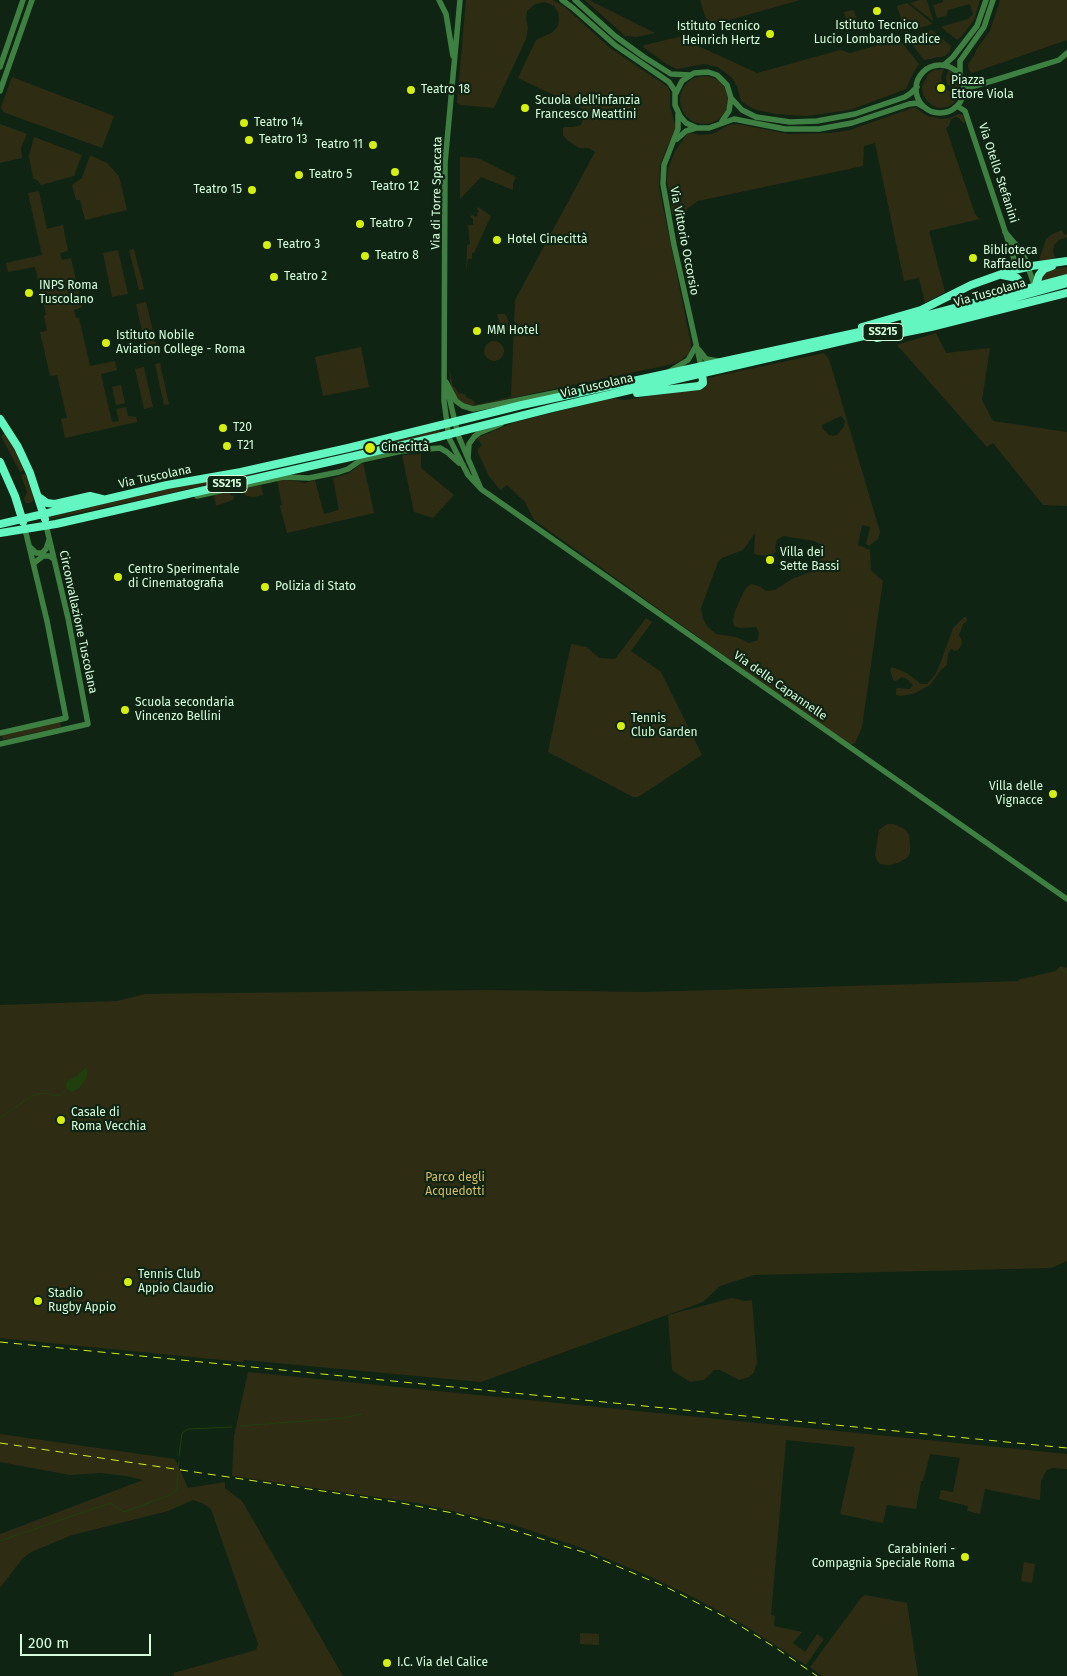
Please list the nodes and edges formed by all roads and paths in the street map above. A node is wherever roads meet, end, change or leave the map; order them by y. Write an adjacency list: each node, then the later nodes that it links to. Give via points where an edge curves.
1 (23, 0): 11 (street)
2 (32, 0): 16 (street)
3 (439, 0): 9 (street, via 446,14)
4 (562, 0): 17 (street, via 615,45 669,82)
5 (575, 0): 12 (street, via 644,57 672,74)
6 (990, 1): 10 (street, via 978,26); 13 (street, via 984,26 961,59)
7 (461, 2): 9 (street, Via di Torre Spaccata)
8 (1067, 53): 14 (street, via 1059,60 976,86)
9 (454, 64): 43 (street, Via di Torre Spaccata, via 445,163)
10 (944, 65): 13 (street); 15 (street, via 925,70)
11 (0, 67)
12 (690, 75): 17 (street, via 680,84); 18 (street, via 703,72 717,75 727,85)
13 (960, 75): 14 (street)
14 (964, 85): 20 (street)
15 (916, 87): 18 (street, via 905,97 855,114 817,122 756,117 742,110); 19 (street)
16 (0, 91)
17 (675, 95): 21 (street)
18 (731, 98): 22 (street, via 729,111)
19 (924, 106): 20 (street, via 941,113); 22 (street, via 910,103 852,123 815,129 785,129 734,119)
20 (957, 106): 25 (street, Via Otello Stefanini, via 965,111)
21 (677, 110): 23 (street, via 683,120); 24 (street, Via Vittorio Occorsio)
22 (720, 123): 23 (street, via 709,128)
23 (697, 128): 24 (street, via 686,131)
24 (675, 140): 38 (street, Via Vittorio Occorsio, via 664,165 663,184)
25 (1005, 231): 27 (street, Via Otello Stefanini, via 1021,250); 28 (street, via 1014,259)
26 (1063, 262): 27 (main road, Via Tuscolana); 32 (main road, via 1043,270)
27 (1028, 266): 28 (main road, Via Tuscolana); 32 (street, Via Otello Stefanini)
28 (1010, 271): 29 (main road, Via Tuscolana)
29 (1000, 274): 35 (main road, via 1014,276 1022,283 1026,296); 37 (main road, Via Tuscolana, via 971,284 914,312)
30 (1067, 278): 36 (main road, Via Tuscolana / SS215)
31 (1067, 283): 36 (main road, Via Tuscolana / SS215)
32 (1034, 287): 34 (main road)
33 (1067, 293): 34 (main road)
34 (1047, 298): 35 (main road)
35 (1021, 304): 39 (main road, via 840,347)
36 (962, 310): 37 (main road, Via Tuscolana / SS215); 39 (main road, Via Tuscolana / SS215)
37 (812, 341): 40 (main road, Via Tuscolana / SS215)
38 (696, 346): 40 (street, via 706,358); 41 (street, Via Vittorio Occorsio); 42 (street, via 688,360)
39 (804, 351): 41 (main road, Via Tuscolana / SS215)
40 (723, 361): 41 (main road, Via Tuscolana / SS215)
41 (702, 370): 42 (main road, Via Tuscolana / SS215); 45 (main road, Via Tuscolana / SS215, via 703,384 698,386 607,396)
42 (667, 373): 44 (main road, Via Tuscolana / SS215)
43 (445, 380): 44 (street, Via Tuscolana, via 456,401 475,409 559,392); 47 (street, Via di Torre Spaccata); 47 (street, Via di Torre Spaccata)
44 (585, 392): 47 (main road, Via Tuscolana / SS215)
45 (515, 418): 48 (main road, Via Tuscolana / SS215); 50 (street, via 475,436 469,444)
46 (0, 419): 54 (main road, via 20,452)
47 (449, 421): 48 (street); 49 (street, Via delle Capannelle); 55 (main road, Via Tuscolana / SS215, via 348,448)
48 (457, 432): 49 (main road, Via Tuscolana / SS215); 50 (street)
49 (448, 434): 52 (street, Via delle Capannelle); 56 (main road, Via Tuscolana / SS215)
50 (468, 460): 53 (street)
51 (0, 462): 58 (main road)
52 (468, 475): 53 (street, Via delle Capannelle); 56 (street, Via Tuscolana, via 443,450 402,450 362,459 345,470 309,478 283,477 150,506)
53 (481, 489): 69 (street, Via delle Capannelle)
54 (40, 498): 55 (main road, via 53,504 90,496); 57 (main road)
55 (106, 499): 57 (main road, Via Tuscolana / SS215)
56 (131, 506): 60 (main road, Via Tuscolana / SS215)
57 (44, 514): 58 (main road, Via Tuscolana / SS215); 60 (main road)
58 (22, 519): 59 (main road, SS215); 61 (main road)
59 (0, 524)
60 (46, 525): 61 (main road, Via Tuscolana / SS215); 63 (street, Circonvallazione Tuscolana)
61 (25, 529): 62 (main road, SS215); 64 (street)
62 (0, 533)
63 (50, 538): 64 (street, via 42,553); 65 (street, Circonvallazione Tuscolana)
64 (30, 548): 66 (street)
65 (54, 558): 66 (street, via 43,556); 68 (street, Circonvallazione Tuscolana, via 88,724)
66 (34, 562): 67 (street, via 66,718)
67 (0, 733)
68 (0, 744)
69 (1067, 899)

